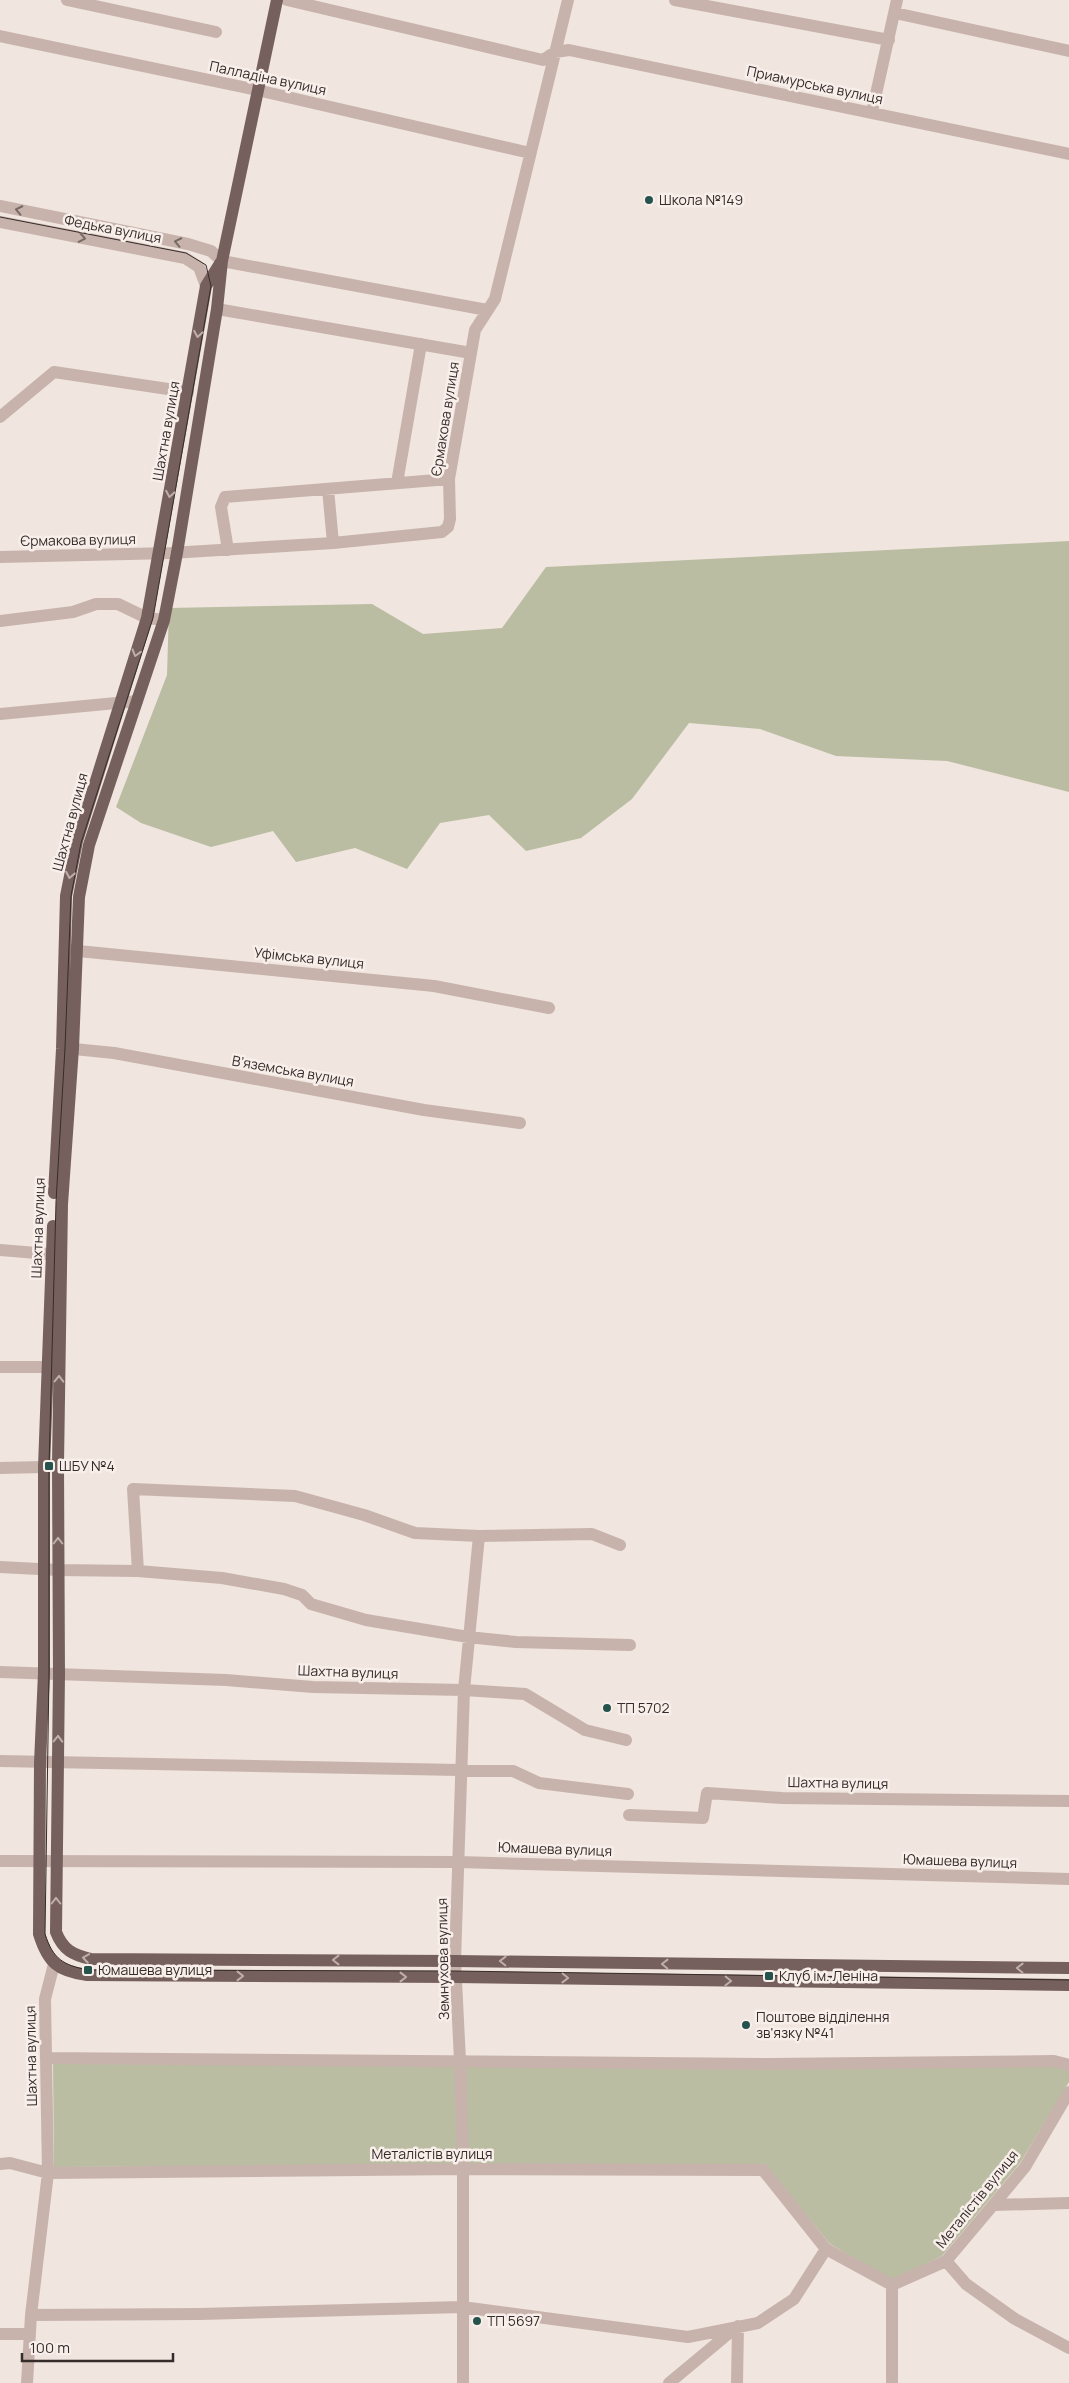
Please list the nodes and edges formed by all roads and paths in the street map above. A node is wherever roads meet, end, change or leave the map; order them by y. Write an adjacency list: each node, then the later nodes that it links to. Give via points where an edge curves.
1 (67, 0): 7 (street)
2 (277, 0): 12 (main road, Шахтна вулиця)
3 (286, 0): 11 (street, via 543,60)
4 (568, 0): 11 (street, Єрмакова вулиця)
5 (675, 0): 9 (street)
6 (896, 6): 9 (street); 10 (street)
7 (216, 32)
8 (0, 36): 12 (street, Палладіна вулиця)
9 (889, 40): 13 (street)
10 (1069, 51)
11 (555, 52): 13 (street, Приамурська вулиця, via 569,50); 14 (street, Єрмакова вулиця)
12 (257, 90): 14 (street, Палладіна вулиця); 18 (main road, Шахтна вулиця)
13 (872, 112): 15 (street, Приамурська вулиця)
14 (530, 152): 22 (street, Єрмакова вулиця, via 496,299)
15 (1069, 154)
16 (0, 206): 18 (street, one-way to 16, via 211,251 188,244)
17 (0, 222): 19 (street, Федька вулиця, one-way to 19, via 185,258)
18 (222, 261): 19 (street); 20 (main road, Шахтна вулиця); 21 (main road, Шахтна вулиця); 22 (street)
19 (199, 267): 20 (street)
20 (206, 286): 25 (main road, Шахтна вулиця, one-way to 25)
21 (217, 309): 23 (street); 32 (main road, Шахтна вулиця)
22 (487, 310): 24 (street, Єрмакова вулиця, via 475,330)
23 (421, 344): 24 (street); 28 (street)
24 (471, 353): 27 (street, Єрмакова вулиця)
25 (188, 392): 26 (street, via 54,372); 33 (main road, Шахтна вулиця, one-way to 33)
26 (0, 417)
27 (448, 479): 28 (street); 30 (street, Єрмакова вулиця, via 450,519 442,532)
28 (397, 483): 29 (street)
29 (328, 489): 30 (street); 31 (street, via 225,497 221,507)
30 (333, 543): 31 (street, Єрмакова вулиця)
31 (228, 550): 32 (street, Єрмакова вулиця)
32 (177, 553): 33 (street, Єрмакова вулиця); 36 (main road, Шахтна вулиця)
33 (160, 554): 34 (street, Єрмакова вулиця); 35 (main road, Шахтна вулиця)
34 (0, 557)
35 (147, 618): 36 (street); 37 (street, via 118,604 96,604 73,612); 39 (main road, Шахтна вулиця, one-way to 39)
36 (164, 620): 38 (main road, Шахтна вулиця)
37 (0, 621)
38 (137, 701): 39 (street); 42 (main road, Шахтна вулиця, via 89,845 79,897)
39 (121, 702): 40 (street); 41 (main road, Шахтна вулиця, one-way to 41, via 77,841 66,896)
40 (0, 714)
41 (65, 949): 42 (street, Уфімська вулиця); 44 (main road, Шахтна вулиця)
42 (78, 951): 43 (street, Уфімська вулиця, via 434,986); 44 (main road, Шахтна вулиця)
43 (549, 1008)
44 (67, 1049): 45 (street, В’яземська вулиця, via 114,1053 424,1110); 47 (main road, Шахтна вулиця)
45 (520, 1123)
46 (0, 1250): 47 (street)
47 (57, 1255): 49 (main road, Шахтна вулиця); 50 (main road, Шахтна вулиця, one-way to 47)
48 (0, 1367): 49 (street)
49 (48, 1367): 51 (main road, Шахтна вулиця)
50 (58, 1464): 51 (street); 57 (main road, Шахтна вулиця, one-way to 50)
51 (44, 1467): 52 (street); 56 (main road, Шахтна вулиця)
52 (0, 1468)
53 (479, 1536): 54 (street, via 592,1534); 58 (street, via 415,1533 295,1496 132,1489); 59 (street, Земнухова вулиця)
54 (620, 1545)
55 (0, 1567): 56 (street)
56 (43, 1569): 57 (street); 62 (main road, Шахтна вулиця)
57 (58, 1570): 58 (street); 63 (main road, Шахтна вулиця)
58 (138, 1571): 59 (street, via 222,1578 284,1589 302,1594 311,1604 366,1620)
59 (468, 1637): 60 (street, via 516,1642); 64 (street, Земнухова вулиця)
60 (630, 1645)
61 (0, 1672): 62 (street, Шахтна вулиця)
62 (44, 1673): 63 (street, Шахтна вулиця); 67 (main road, Шахтна вулиця)
63 (59, 1674): 64 (street, Шахтна вулиця); 68 (main road, Шахтна вулиця, one-way to 63)
64 (464, 1690): 65 (street, Шахтна вулиця, via 526,1694 585,1730); 69 (street, Земнухова вулиця)
65 (626, 1740)
66 (0, 1762): 67 (street)
67 (40, 1763): 68 (street); 74 (main road, Шахтна вулиця)
68 (58, 1764): 69 (street); 75 (main road, Шахтна вулиця)
69 (461, 1770): 70 (street, via 513,1771 540,1783); 76 (street, Земнухова вулиця)
70 (628, 1794)
71 (1069, 1801): 72 (street, Шахтна вулиця, via 782,1798 707,1793 703,1818)
72 (629, 1815)
73 (0, 1861): 74 (street, Юмашева вулиця)
74 (41, 1862): 75 (street, Юмашева вулиця); 79 (main road, Шахтна вулиця, via 39,1934 44,1950)
75 (56, 1862): 76 (street, Юмашева вулиця); 78 (main road, Шахтна вулиця, one-way to 75, via 91,1959 76,1956 64,1948 56,1932)
76 (458, 1862): 77 (street, Юмашева вулиця); 78 (street, Земнухова вулиця)
77 (1069, 1879)
78 (455, 1961): 80 (main road, one-way to 78); 81 (street, Земнухова вулиця)
79 (54, 1964): 81 (main road, one-way to 81, via 69,1972 87,1975); 83 (street, Шахтна вулиця, via 45,1998)
80 (1069, 1968)
81 (455, 1977): 82 (main road, one-way to 82); 84 (street, Земнухова вулиця)
82 (1069, 1985)
83 (46, 2058): 84 (street); 89 (street, Шахтна вулиця)
84 (460, 2060): 85 (street, via 769,2064 1054,2061); 88 (street, Земнухова вулиця)
85 (1069, 2065)
86 (1069, 2092): 91 (street, Металістів вулиця, via 1025,2167)
87 (0, 2164): 89 (street, Металістів вулиця)
88 (463, 2168): 89 (street, Металістів вулиця); 92 (street, Металістів вулиця, via 763,2170); 95 (street, Земнухова вулиця)
89 (48, 2173): 96 (street, Шахтна вулиця)
90 (1069, 2203): 91 (street)
91 (993, 2205): 93 (street, Металістів вулиця)
92 (826, 2249): 94 (street, Металістів вулиця); 97 (street, via 794,2299 758,2323)
93 (946, 2261): 94 (street, Металістів вулиця); 100 (street, via 966,2284 1015,2319)
94 (892, 2285): 105 (street)
95 (462, 2307): 96 (street); 97 (street, via 688,2337); 102 (street, Земнухова вулиця)
96 (31, 2315): 99 (street, Шахтна вулиця)
97 (738, 2326): 103 (street); 104 (street)
98 (0, 2334): 99 (street)
99 (30, 2334): 101 (street, Шахтна вулиця)
100 (1069, 2348)
101 (27, 2383)
102 (463, 2383)
103 (669, 2383)
104 (737, 2383)
105 (892, 2383)

